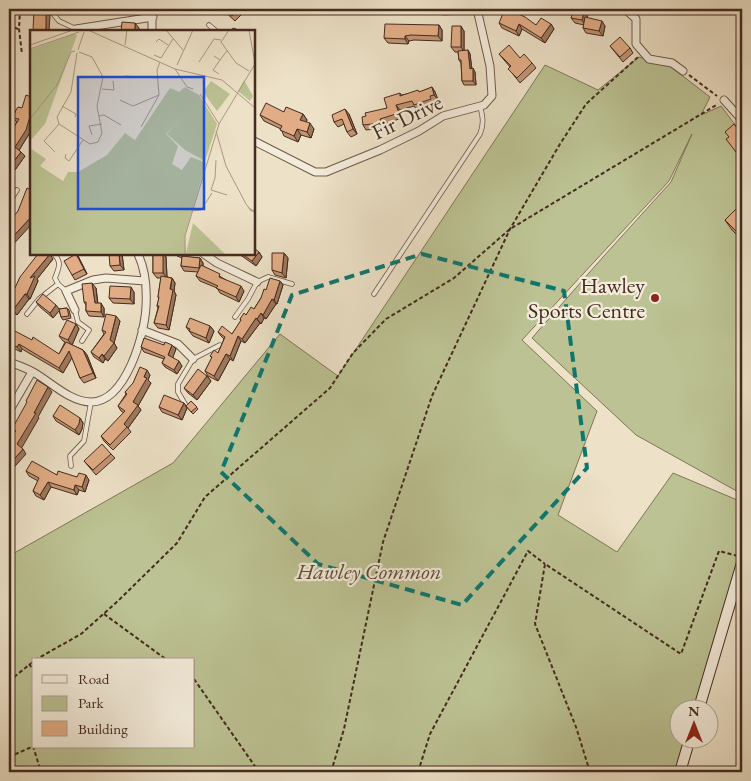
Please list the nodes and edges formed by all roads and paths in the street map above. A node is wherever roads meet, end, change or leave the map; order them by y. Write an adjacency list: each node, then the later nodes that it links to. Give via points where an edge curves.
1 (20, 9): 9 (path)
2 (436, 9): 3 (street)
3 (478, 9): 17 (street, Fir Drive, via 490,66 492,96)
4 (625, 9): 13 (street, via 636,19 636,44)
5 (50, 10): 10 (lane, via 59,21)
6 (153, 13): 10 (street); 11 (street)
7 (9, 25): 9 (path)
8 (209, 25): 12 (lane)
9 (19, 29): 14 (path)
10 (76, 30)
11 (152, 30)
12 (215, 30)
13 (642, 51): 15 (street, via 649,58 672,63); 22 (path, via 586,104)
14 (22, 54)
15 (683, 71): 16 (path)
16 (724, 100): 18 (street); 22 (path)
17 (480, 106): 19 (street, Fir Drive, via 443,116 388,146 326,172 315,172); 31 (lane, via 483,120 480,134)
18 (740, 123)
19 (255, 142)
20 (17, 190): 21 (lane)
21 (9, 202)
22 (510, 229): 49 (path, via 454,278 386,319 353,353 330,388 205,497 177,542); 64 (path, via 432,396 383,542 344,729)
23 (55, 255): 28 (lane, via 59,259 55,278)
24 (138, 255): 26 (street)
25 (205, 255): 27 (street)
26 (145, 281): 30 (street, via 106,278); 35 (street, via 146,307)
27 (256, 282): 29 (lane, via 268,277); 34 (lane)
28 (58, 284): 30 (lane); 33 (lane)
29 (292, 284)
30 (66, 291): 32 (street)
31 (374, 294)
32 (75, 310): 36 (lane, via 78,322 89,330)
33 (27, 314)
34 (235, 317)
35 (142, 330): 38 (street, via 178,344); 41 (street, via 132,363 119,387 105,398)
36 (82, 342)
37 (220, 345): 38 (lane)
38 (193, 359): 42 (lane, via 178,384 178,392)
39 (9, 362): 40 (street)
40 (32, 372): 41 (street, via 76,399); 43 (street)
41 (91, 402): 45 (lane, via 87,431 84,440 70,456)
42 (185, 404)
43 (10, 408): 44 (street)
44 (9, 416)
45 (71, 466)
46 (742, 557): 48 (path, via 719,551 681,654)
47 (742, 563): 57 (street)
48 (545, 564): 65 (path, via 528,550 430,734); 66 (path, via 535,624 576,727)
49 (104, 614): 50 (path, via 81,634); 51 (path)
50 (38, 658)
51 (164, 658)
52 (32, 662): 53 (path)
53 (29, 664): 54 (path); 56 (path)
54 (32, 668)
55 (195, 680): 63 (path)
56 (9, 681)
57 (702, 698)
58 (32, 746): 61 (path)
59 (34, 748): 62 (path)
60 (687, 748): 67 (street)
61 (9, 757)
62 (41, 772)
63 (259, 772)
64 (330, 772)
65 (418, 772)
66 (590, 772)
67 (680, 772)

